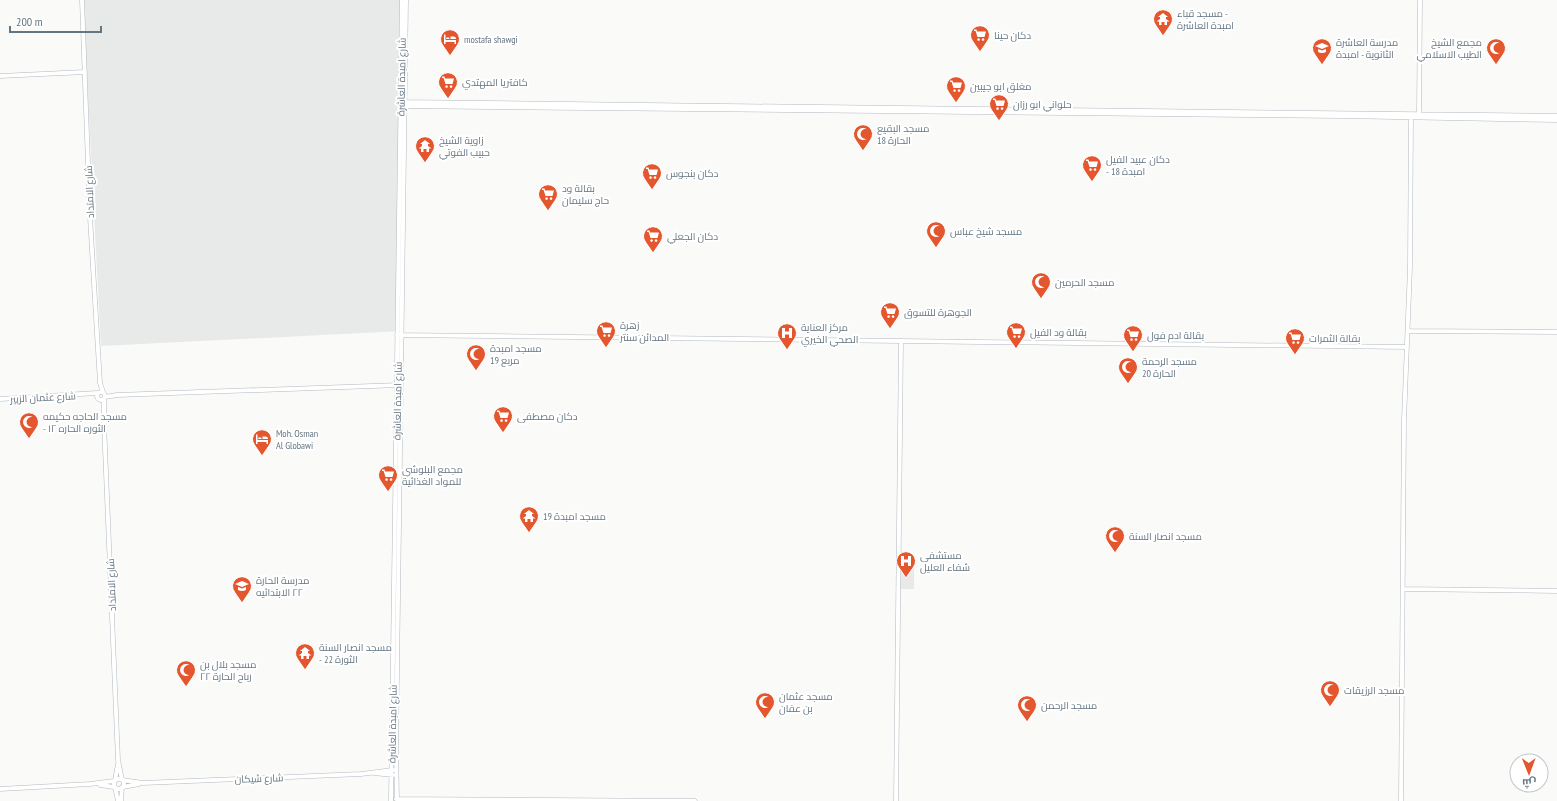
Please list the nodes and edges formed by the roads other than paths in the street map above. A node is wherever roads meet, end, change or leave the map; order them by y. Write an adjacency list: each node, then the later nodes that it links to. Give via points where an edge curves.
1 (82, 0): 5 (street, شارع الامتداد)
2 (402, 0): 7 (street, شارع امبدة العاشرة)
3 (406, 0): 7 (street, شارع امبدة العاشرة)
4 (1420, 0): 9 (street)
5 (85, 72): 6 (street); 18 (street, شارع الامتداد, via 90,217)
6 (0, 76)
7 (403, 104): 8 (street); 14 (street, شارع امبدة العاشرة)
8 (1412, 116): 9 (street); 12 (street)
9 (1419, 116): 10 (street); 11 (street)
10 (1557, 116)
11 (1557, 120)
12 (1408, 331): 13 (street); 16 (street)
13 (1557, 332)
14 (400, 335): 15 (street); 17 (street, شارع امبدة العاشرة)
15 (901, 341): 16 (street); 37 (street)
16 (1407, 347): 22 (street, via 1404,420)
17 (399, 385): 19 (street, شارع عثمان الزبير); 25 (street, شارع امبدة العاشرة)
18 (101, 395): 19 (street, شارع عثمان الزبير); 20 (street, شارع عثمان الزبير); 21 (street, شارع الامتداد)
19 (115, 396): 21 (street)
20 (0, 399)
21 (104, 409): 24 (street, شارع الامتداد)
22 (1404, 589): 23 (street); 38 (street)
23 (1557, 591)
24 (118, 760): 26 (street, شارع الامتداد); 27 (street, شارع الامتداد)
25 (394, 772): 28 (street, شارع شيكان, via 381,770 374,773); 33 (street, شارع امبدة العاشرة); 34 (street, شارع امبدة العاشرة)
26 (122, 780): 27 (street); 28 (street, شارع شيكان); 31 (street)
27 (115, 781): 29 (street); 30 (street)
28 (143, 783): 31 (street, شارع شيكان)
29 (90, 784): 30 (street); 32 (street)
30 (114, 787): 31 (street); 35 (street)
31 (122, 787): 35 (street)
32 (0, 789)
33 (391, 800): 34 (street)
34 (397, 800): 36 (street)
35 (120, 801)
36 (695, 801)
37 (896, 801)
38 (1401, 801)

